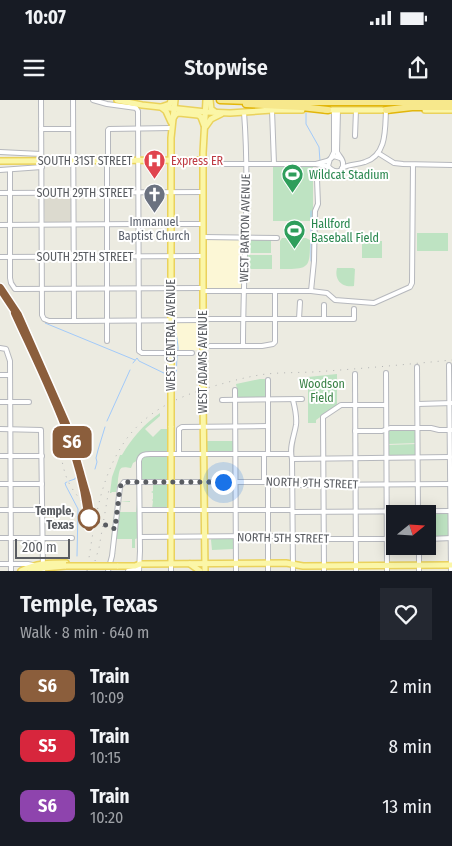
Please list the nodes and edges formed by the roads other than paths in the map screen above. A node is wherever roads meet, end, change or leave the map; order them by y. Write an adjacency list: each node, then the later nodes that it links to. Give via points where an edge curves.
1 (41, 100): 22 (street)
2 (73, 100): 23 (street)
3 (93, 100): 24 (street, via 138,109)
4 (117, 100): 9 (main road)
5 (174, 100): 9 (main road); 10 (main road, WEST CENTRAL AVENUE)
6 (220, 100): 8 (highway)
7 (210, 102): 13 (highway); 16 (main road, WEST ADAMS AVENUE); 17 (main road, via 211,109)
8 (452, 102)
9 (161, 107): 10 (main road); 20 (main road)
10 (174, 108): 16 (main road); 20 (main road, WEST CENTRAL AVENUE)
11 (452, 108): 15 (highway)
12 (272, 110): 13 (main road); 18 (main road); 39 (street)
13 (333, 110): 14 (main road); 29 (street, via 334,152); 30 (street)
14 (356, 110): 15 (main road); 25 (street)
15 (386, 110): 27 (street, via 385,135)
16 (206, 112): 17 (main road); 21 (main road, WEST ADAMS AVENUE)
17 (216, 112): 19 (main road)
18 (244, 112): 19 (main road); 38 (street, WEST BARTON AVENUE)
19 (224, 113): 21 (main road, via 211,119)
20 (172, 125): 21 (main road, via 174,116 179,113 198,115); 24 (street); 33 (main road, WEST CENTRAL AVENUE)
21 (205, 128): 34 (main road, WEST ADAMS AVENUE)
22 (42, 129): 23 (street); 28 (street)
23 (73, 129): 37 (street)
24 (138, 129): 31 (street, via 108,129); 32 (street)
25 (355, 136)
26 (0, 152): 28 (street)
27 (378, 153): 41 (street, via 368,161); 42 (street, via 388,161)
28 (41, 154): 36 (street)
29 (330, 159): 30 (street, via 336,156); 40 (street); 45 (street)
30 (341, 159): 41 (street); 46 (street)
31 (107, 160): 32 (main road, SOUTH 31ST STREET); 37 (main road, SOUTH 31ST STREET); 51 (street)
32 (138, 160): 33 (main road, SOUTH 31ST STREET); 52 (street)
33 (171, 160): 34 (main road, SOUTH 31ST STREET); 53 (main road, WEST CENTRAL AVENUE)
34 (203, 160): 38 (street, via 220,164); 54 (main road, WEST ADAMS AVENUE)
35 (0, 161): 36 (main road, SOUTH 31ST STREET)
36 (41, 161): 37 (main road, SOUTH 31ST STREET); 44 (street)
37 (74, 161): 50 (street)
38 (246, 163): 39 (street); 67 (street, WEST BARTON AVENUE)
39 (274, 164): 40 (street)
40 (316, 164): 45 (street)
41 (353, 164): 46 (street)
42 (413, 165): 43 (street); 85 (street, via 410,287 374,303 335,300 326,293)
43 (452, 165)
44 (42, 168): 48 (street); 57 (street)
45 (330, 168): 46 (street, via 336,172)
46 (342, 168)
47 (0, 170): 48 (street)
48 (10, 170): 56 (street)
49 (317, 179): 85 (street)
50 (74, 192): 51 (street, SOUTH 29TH STREET); 57 (street, SOUTH 29TH STREET); 65 (street)
51 (106, 192): 52 (street, SOUTH 29TH STREET); 58 (street)
52 (139, 192): 53 (street, SOUTH 29TH STREET); 59 (street)
53 (170, 192): 54 (street, SOUTH 29TH STREET); 60 (main road, WEST CENTRAL AVENUE)
54 (203, 192): 61 (main road, WEST ADAMS AVENUE)
55 (0, 193): 56 (street, SOUTH 29TH STREET)
56 (10, 193): 57 (street, SOUTH 29TH STREET); 63 (street)
57 (42, 193): 64 (street)
58 (106, 224): 59 (street); 65 (street); 69 (street)
59 (138, 224): 70 (street)
60 (171, 224): 61 (street); 71 (main road, WEST CENTRAL AVENUE)
61 (203, 224): 66 (main road, WEST ADAMS AVENUE)
62 (0, 225): 63 (street)
63 (10, 225): 64 (street); 74 (street)
64 (42, 225): 65 (street); 75 (street)
65 (74, 225): 76 (street)
66 (203, 236): 67 (street); 72 (main road, WEST ADAMS AVENUE)
67 (245, 237): 68 (street); 83 (street, WEST BARTON AVENUE)
68 (276, 238)
69 (106, 256): 70 (street, SOUTH 25TH STREET); 76 (street, SOUTH 25TH STREET); 80 (street)
70 (139, 256): 71 (street, SOUTH 25TH STREET); 77 (street)
71 (171, 256): 72 (street, SOUTH 25TH STREET); 81 (main road, WEST CENTRAL AVENUE)
72 (203, 256): 82 (main road, WEST ADAMS AVENUE)
73 (0, 257): 74 (street, SOUTH 25TH STREET)
74 (11, 257): 75 (street, SOUTH 25TH STREET); 78 (street, via 13,287 19,290)
75 (42, 257): 76 (street, SOUTH 25TH STREET); 78 (street)
76 (74, 257): 79 (street)
77 (139, 288): 80 (street); 81 (street); 96 (street)
78 (43, 289): 79 (street); 94 (street, via 44,319)
79 (74, 289): 80 (street); 94 (street)
80 (106, 289): 95 (street)
81 (171, 289): 82 (street); 97 (main road, WEST CENTRAL AVENUE)
82 (203, 290): 83 (street); 93 (main road, WEST ADAMS AVENUE)
83 (244, 291): 84 (street); 89 (street, WEST BARTON AVENUE)
84 (275, 291): 85 (street); 90 (street)
85 (312, 292)
86 (300, 302): 91 (street)
87 (324, 305): 92 (street)
88 (354, 309): 92 (street, via 354,319)
89 (243, 318): 90 (street); 93 (street); 99 (street, WEST BARTON AVENUE)
90 (274, 318): 91 (street); 99 (street, via 273,344)
91 (299, 319): 92 (street)
92 (324, 319)
93 (203, 320): 97 (street); 125 (main road, WEST ADAMS AVENUE, bridge)
94 (74, 321): 95 (street)
95 (107, 321): 96 (street); 98 (street)
96 (139, 321): 97 (street); 102 (street, via 140,352)
97 (171, 321): 133 (main road, WEST CENTRAL AVENUE, bridge)
98 (107, 341)
99 (243, 345): 100 (street)
100 (210, 346)
101 (0, 348): 108 (street, via 6,349)
102 (192, 353)
103 (449, 365): 109 (street)
104 (417, 367): 121 (street)
105 (386, 373): 123 (street)
106 (355, 374): 122 (street)
107 (0, 375): 108 (street)
108 (10, 375): 118 (street)
109 (450, 377): 120 (street)
110 (268, 380): 114 (street)
111 (235, 390): 113 (street)
112 (222, 400): 113 (street)
113 (235, 400): 114 (street); 126 (street)
114 (268, 400): 115 (street); 124 (street)
115 (293, 400): 116 (street); 141 (street, via 296,422)
116 (302, 400)
117 (0, 402): 118 (street)
118 (10, 402): 119 (street); 129 (street)
119 (29, 402)
120 (451, 403): 121 (street); 131 (street)
121 (418, 404): 127 (street)
122 (355, 405): 123 (street); 132 (street); 143 (street, via 341,405 323,417)
123 (386, 405): 130 (street)
124 (268, 426): 126 (street); 137 (street)
125 (204, 427): 126 (street); 134 (street, via 180,428); 135 (main road, WEST ADAMS AVENUE)
126 (236, 427): 136 (street)
127 (418, 428): 130 (street); 131 (street); 146 (street)
128 (0, 429): 129 (street)
129 (10, 429): 139 (street); 140 (street, via 41,430)
130 (387, 429): 132 (street); 145 (street)
131 (451, 430): 142 (street)
132 (355, 431): 144 (street)
133 (171, 454): 134 (street); 147 (street, via 145,454 140,457); 148 (main road, WEST CENTRAL AVENUE)
134 (179, 454): 135 (street)
135 (204, 454): 136 (street); 149 (main road, WEST ADAMS AVENUE)
136 (236, 454): 137 (street); 150 (street)
137 (266, 454): 141 (street); 151 (street)
138 (0, 456): 139 (street)
139 (10, 456): 140 (street); 153 (street)
140 (42, 456): 154 (street)
141 (292, 456): 143 (street); 155 (street)
142 (451, 457): 146 (street); 157 (street)
143 (323, 458): 144 (street); 158 (street)
144 (355, 458): 145 (street); 159 (street)
145 (387, 458): 146 (street); 160 (street)
146 (419, 458): 156 (street)
147 (140, 482): 148 (street, NORTH 9TH STREET); 167 (street); 214 (street, via 125,482 120,486)
148 (171, 482): 149 (street, NORTH 9TH STREET); 168 (main road, WEST CENTRAL AVENUE)
149 (204, 482): 150 (street, NORTH 9TH STREET); 169 (main road, WEST ADAMS AVENUE)
150 (236, 482): 151 (street, NORTH 9TH STREET); 170 (street)
151 (266, 482): 155 (street, NORTH 9TH STREET); 171 (street)
152 (0, 484): 153 (street)
153 (11, 484): 154 (street); 164 (street)
154 (42, 484): 165 (street)
155 (293, 484): 158 (street, NORTH 9TH STREET); 172 (street)
156 (419, 484): 157 (street, NORTH 9TH STREET); 160 (street, NORTH 9TH STREET); 162 (street)
157 (451, 484): 177 (street)
158 (323, 485): 159 (street, NORTH 9TH STREET); 173 (street)
159 (355, 485): 160 (street, NORTH 9TH STREET); 174 (street)
160 (387, 485): 161 (street)
161 (388, 505)
162 (418, 505)
163 (0, 510): 164 (street)
164 (11, 510): 165 (street); 184 (street)
165 (42, 510): 166 (street); 185 (street)
166 (70, 510)
167 (140, 510): 168 (street); 179 (street)
168 (171, 510): 169 (street); 180 (main road, WEST CENTRAL AVENUE)
169 (204, 510): 170 (street); 181 (main road, WEST ADAMS AVENUE)
170 (236, 510): 171 (street); 182 (street)
171 (268, 510): 172 (street); 178 (street)
172 (292, 511): 173 (street); 187 (street)
173 (324, 512): 174 (street); 189 (street)
174 (355, 512): 175 (street); 190 (street)
175 (386, 512)
176 (436, 512): 177 (street)
177 (451, 512): 188 (street)
178 (268, 536): 182 (street, NORTH 5TH STREET); 187 (street, NORTH 5TH STREET); 201 (street)
179 (140, 537): 180 (street, NORTH 5TH STREET); 206 (street)
180 (171, 537): 181 (street, NORTH 5TH STREET); 197 (main road, WEST CENTRAL AVENUE)
181 (204, 537): 182 (street, NORTH 5TH STREET); 199 (main road, WEST ADAMS AVENUE)
182 (236, 537): 200 (street)
183 (0, 538): 184 (street)
184 (10, 538): 185 (street); 196 (street)
185 (42, 538): 186 (street); 205 (street)
186 (72, 538)
187 (292, 538): 189 (street, NORTH 5TH STREET); 203 (street)
188 (451, 538): 192 (street); 204 (street)
189 (324, 539): 190 (street, NORTH 5TH STREET); 209 (street)
190 (355, 539): 191 (street, NORTH 5TH STREET); 210 (street)
191 (386, 539)
192 (436, 539)
193 (387, 555): 207 (street)
194 (419, 555): 208 (street)
195 (0, 564): 196 (street)
196 (10, 564): 202 (street); 211 (street)
197 (171, 564): 198 (main road); 206 (main road); 216 (street, WEST CENTRAL AVENUE)
198 (190, 564): 199 (main road); 217 (main road)
199 (204, 564): 200 (main road); 217 (main road, WEST ADAMS AVENUE)
200 (236, 564): 201 (main road); 218 (street)
201 (268, 564): 203 (main road); 219 (street)
202 (33, 565): 205 (main road); 212 (main road)
203 (293, 565): 209 (main road); 220 (street)
204 (451, 567): 208 (main road)
205 (43, 568): 206 (main road, via 135,562); 213 (main road)
206 (140, 568): 215 (street)
207 (387, 568): 208 (main road); 210 (main road)
208 (419, 568)
209 (324, 569): 210 (main road)
210 (356, 569)
211 (11, 571)
212 (21, 571)
213 (30, 571)
214 (108, 571)
215 (128, 571)
216 (171, 571)
217 (202, 571)
218 (236, 571)
219 (268, 571)
220 (293, 571)

